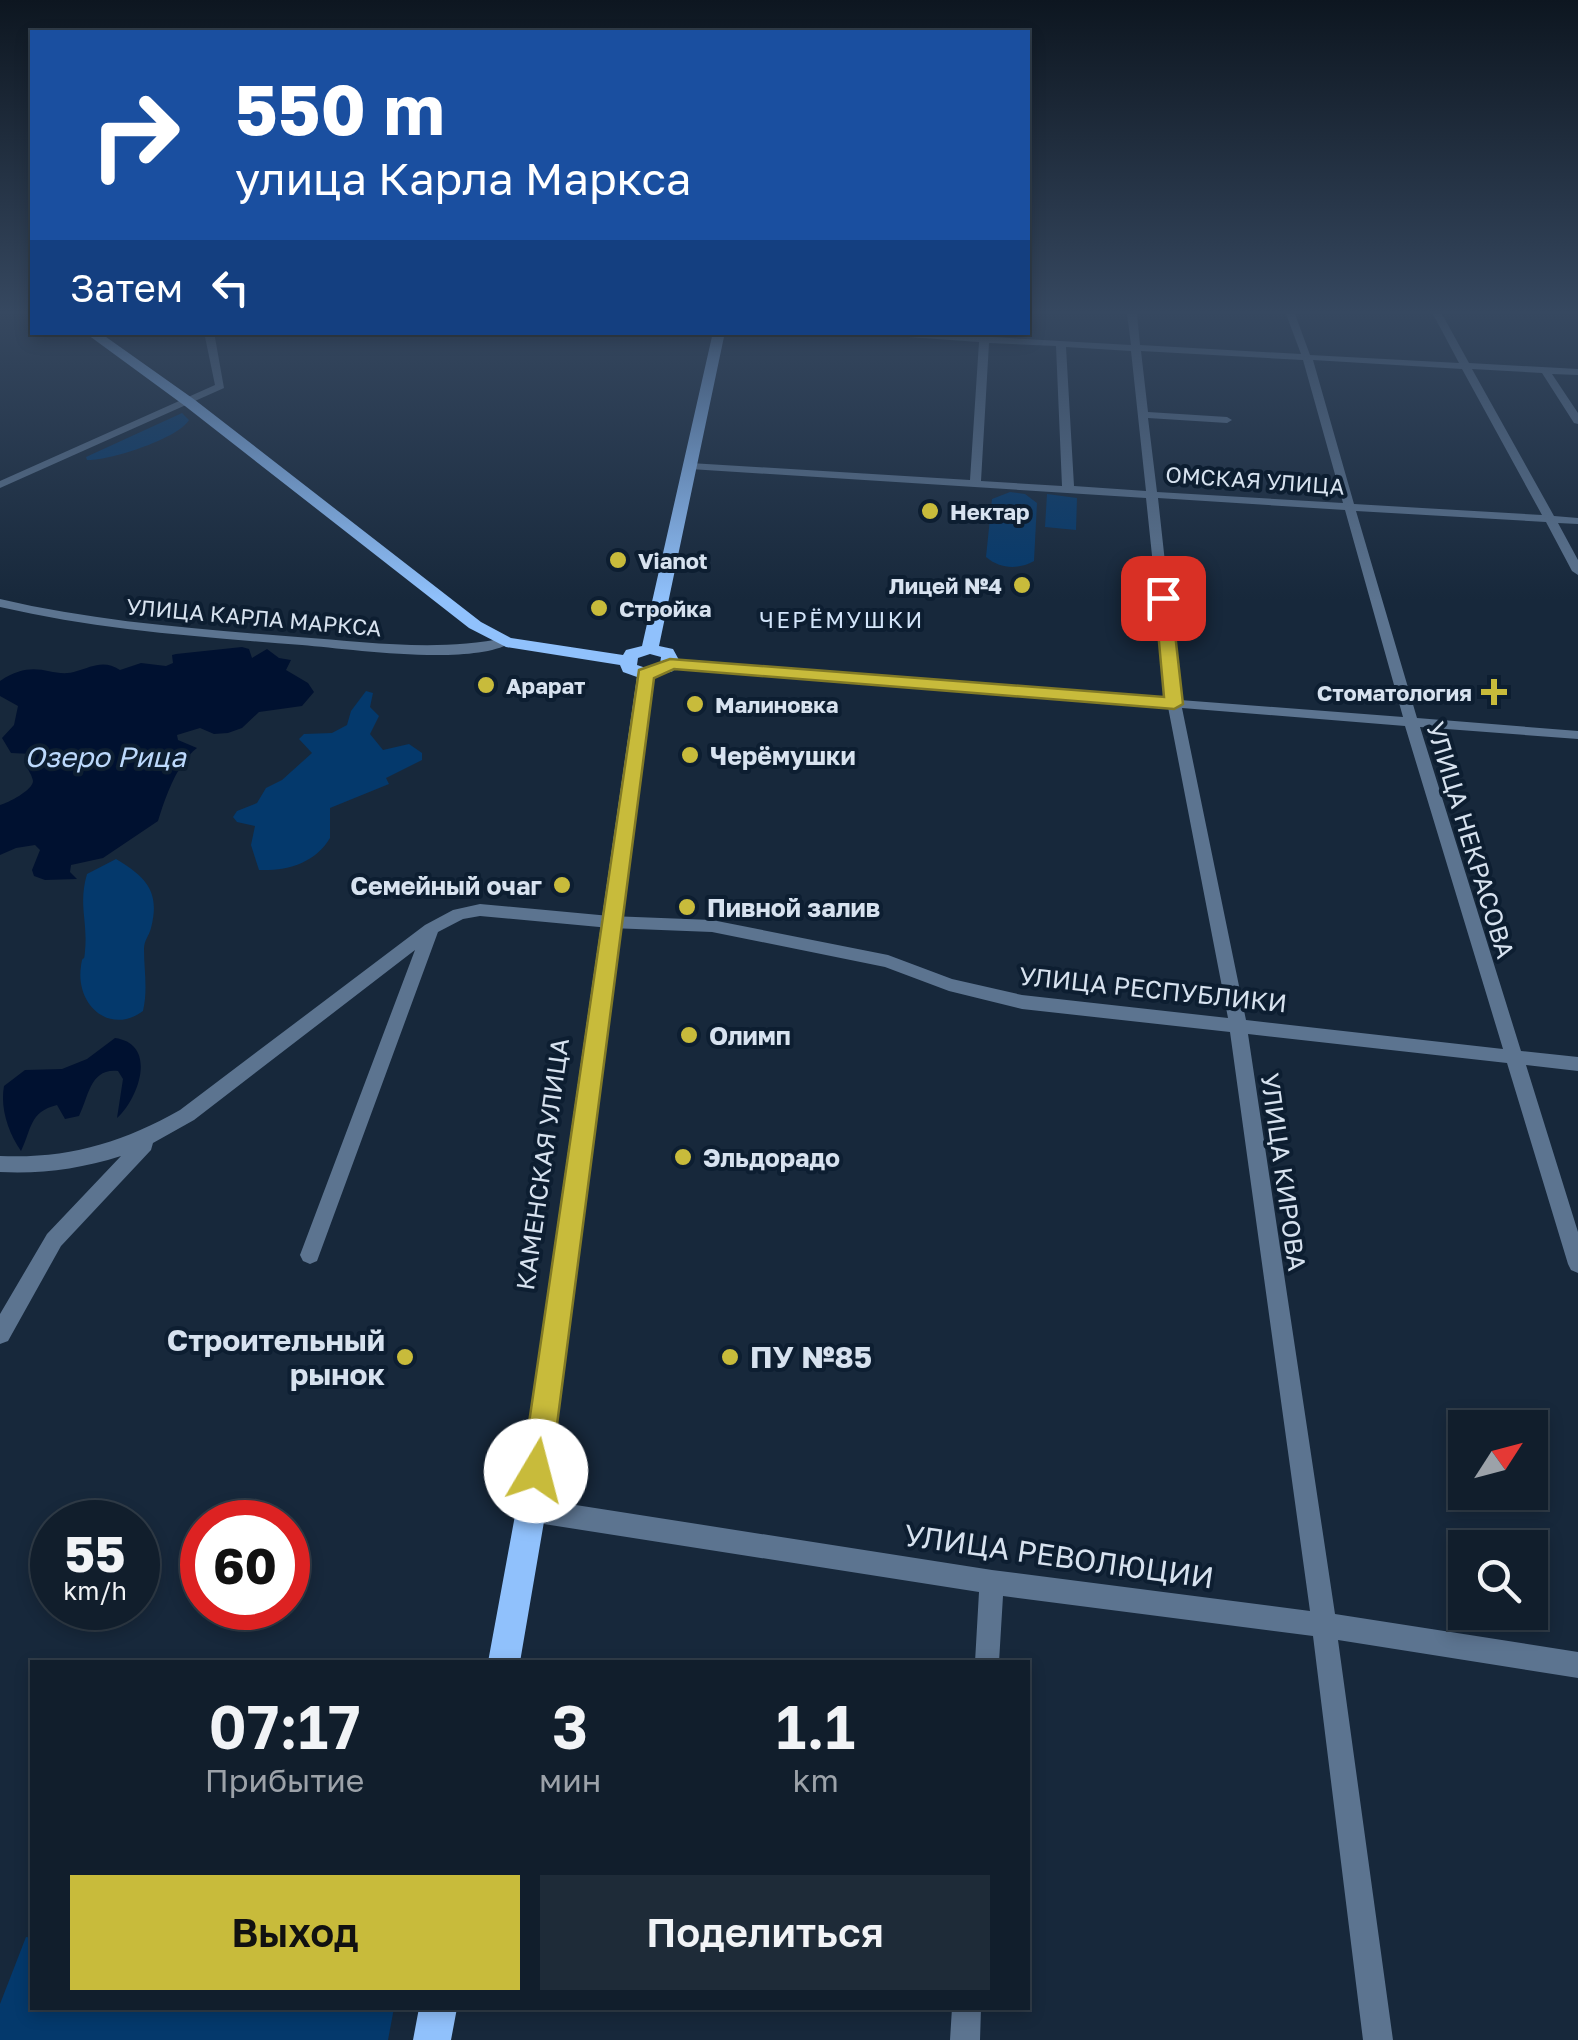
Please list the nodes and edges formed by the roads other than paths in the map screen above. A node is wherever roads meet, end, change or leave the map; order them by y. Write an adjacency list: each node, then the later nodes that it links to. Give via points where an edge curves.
1 (174, 409): 13 (street)
2 (199, 409): 21 (main road, via 474,625)
3 (702, 409): 11 (main road, КАМЕНСКАЯ УЛИЦА)
4 (980, 409): 12 (street)
5 (1064, 409): 14 (street)
6 (1143, 409): 9 (street, УЛИЦА КИРОВА)
7 (1322, 409): 16 (street, УЛИЦА НЕКРАСОВА)
8 (1487, 409): 17 (street)
9 (1144, 415): 10 (street); 15 (street, УЛИЦА КИРОВА)
10 (1227, 420)
11 (690, 466): 12 (street, ОМСКАЯ УЛИЦА); 22 (main road, КАМЕНСКАЯ УЛИЦА)
12 (976, 482): 14 (street, ОМСКАЯ УЛИЦА)
13 (0, 485)
14 (1068, 487): 15 (street, ОМСКАЯ УЛИЦА)
15 (1152, 492): 16 (street, ОМСКАЯ УЛИЦА); 24 (street, УЛИЦА КИРОВА)
16 (1350, 506): 17 (street, ОМСКАЯ УЛИЦА); 25 (street, УЛИЦА НЕКРАСОВА)
17 (1550, 520): 18 (street, ОМСКАЯ УЛИЦА); 19 (street)
18 (1578, 521)
19 (1578, 571)
20 (0, 603): 21 (street, УЛИЦА КАРЛА МАРКСА, via 125,627 396,648 470,650)
21 (506, 642): 22 (main road)
22 (641, 661): 23 (main road, via 658,672); 23 (main road, via 667,653); 27 (main road, КАМЕНСКАЯ УЛИЦА)
23 (670, 664): 24 (street)
24 (1174, 704): 25 (street); 29 (street, УЛИЦА КИРОВА)
25 (1411, 722): 26 (street); 30 (street, УЛИЦА НЕКРАСОВА)
26 (1578, 735)
27 (610, 922): 28 (street, УЛИЦА РЕСПУБЛИКИ, via 480,910); 29 (street, УЛИЦА РЕСПУБЛИКИ, via 672,922 744,933 888,961 949,985 1022,1002); 37 (main road, КАМЕНСКАЯ УЛИЦА)
28 (431, 929): 32 (street, УЛИЦА РЕСПУБЛИКИ, via 187,1116); 34 (street)
29 (1238, 1023): 30 (street, УЛИЦА РЕСПУБЛИКИ); 39 (street, УЛИЦА КИРОВА)
30 (1512, 1056): 31 (street, УЛИЦА РЕСПУБЛИКИ); 35 (street, УЛИЦА НЕКРАСОВА)
31 (1578, 1064)
32 (150, 1137): 33 (street, via 66,1164); 36 (street, via 54,1240)
33 (0, 1164)
34 (310, 1254)
35 (1578, 1264)
36 (0, 1334)
37 (531, 1510): 38 (street, УЛИЦА РЕВОЛЮЦИИ); 40 (main road, КАМЕНСКАЯ УЛИЦА)
38 (992, 1582): 39 (street, УЛИЦА РЕВОЛЮЦИИ); 41 (street)
39 (1324, 1625): 42 (street, УЛИЦА РЕВОЛЮЦИИ); 47 (street, УЛИЦА КИРОВА)
40 (504, 1660)
41 (987, 1660)
42 (1578, 1665)
43 (438, 2010): 45 (main road)
44 (967, 2010): 46 (street)
45 (432, 2040)
46 (965, 2040)
47 (1378, 2040)

